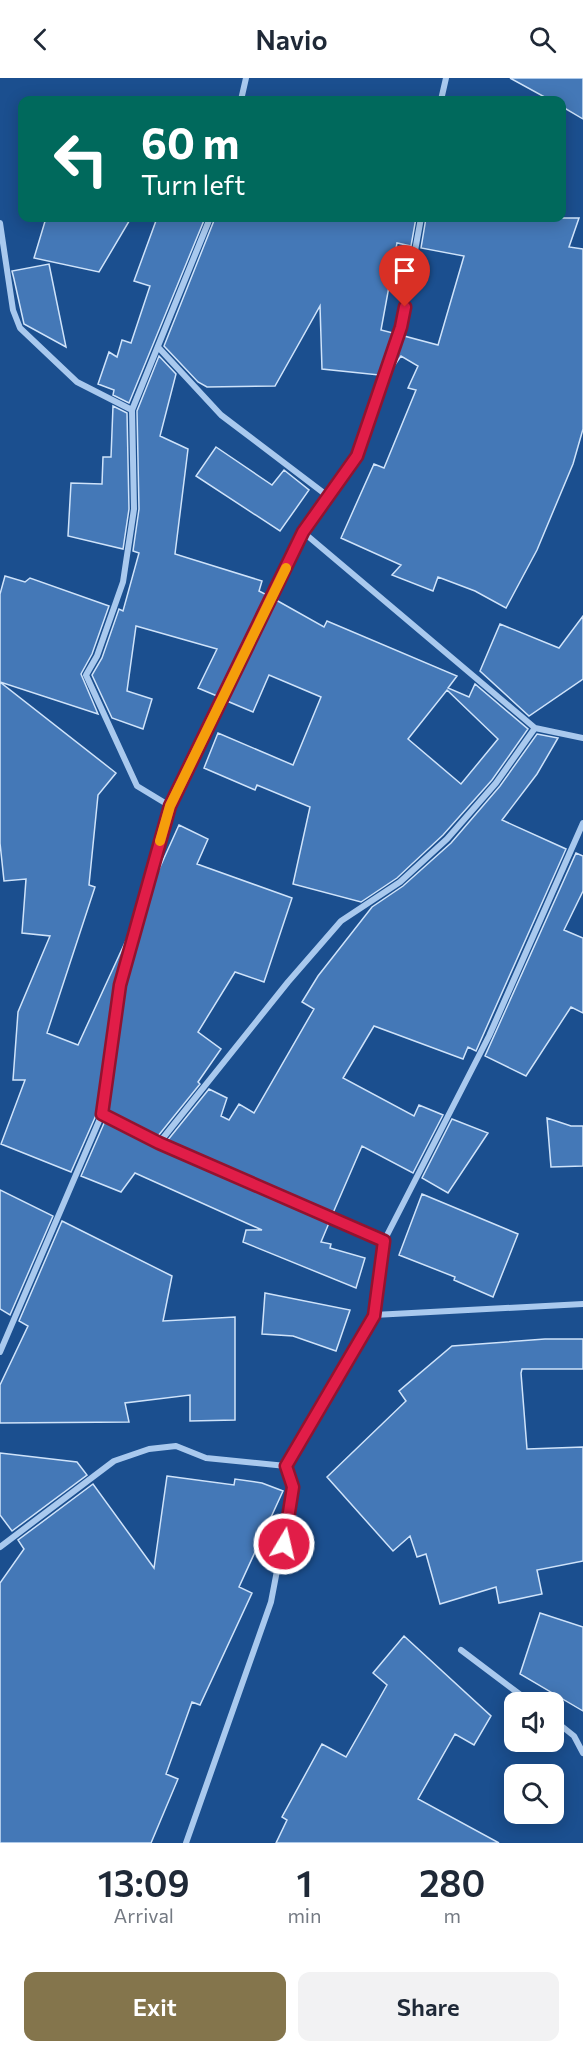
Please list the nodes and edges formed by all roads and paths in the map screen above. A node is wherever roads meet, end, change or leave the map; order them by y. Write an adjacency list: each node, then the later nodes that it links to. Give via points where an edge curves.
1 (246, 78): 3 (street)
2 (446, 78): 4 (street)
3 (242, 96)
4 (442, 96)
5 (208, 222): 8 (street)
6 (420, 222): 10 (street, via 401,327 357,456)
7 (0, 223): 9 (street, via 13,310 20,328 77,382)
8 (158, 348): 9 (street); 10 (street, via 221,415)
9 (132, 410): 14 (street, via 134,510 123,582 87,675 137,786)
10 (329, 497): 11 (street)
11 (303, 532): 12 (street); 14 (street)
12 (535, 728): 13 (street); 17 (street, via 496,783 447,839 399,882 342,921)
13 (583, 738)
14 (170, 806): 16 (street, via 120,985)
15 (583, 823): 18 (street, via 489,1035)
16 (102, 1114): 17 (street); 21 (street)
17 (159, 1143): 18 (street)
18 (384, 1241): 20 (street)
19 (583, 1304): 20 (street)
20 (374, 1316): 22 (street)
21 (0, 1352)
22 (286, 1466): 23 (street, via 206,1458 176,1446 148,1449 114,1461); 28 (street, via 293,1487 271,1602)
23 (0, 1547)
24 (461, 1650): 25 (street)
25 (517, 1692)
26 (564, 1728): 27 (street, via 574,1736)
27 (583, 1753)
28 (186, 1843)

